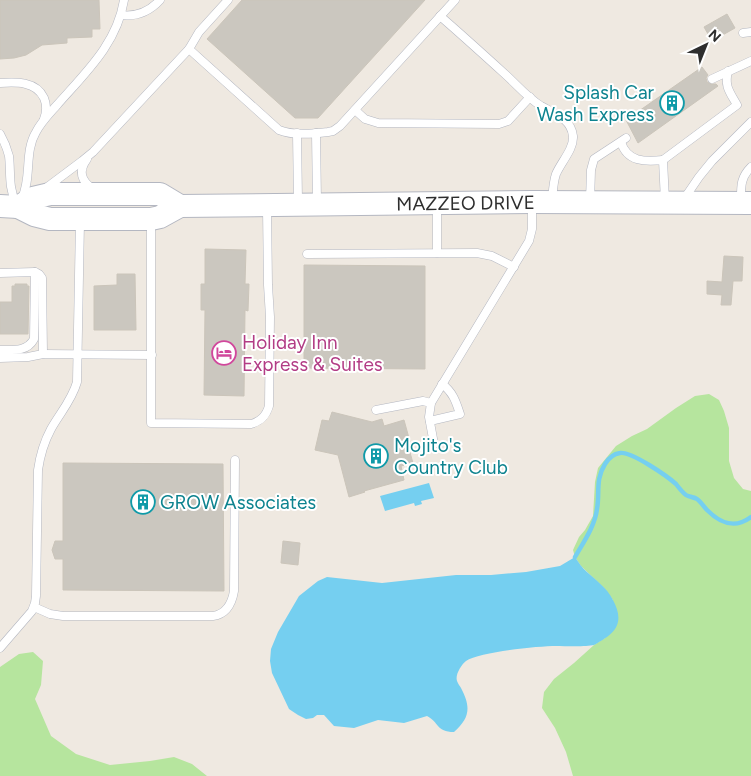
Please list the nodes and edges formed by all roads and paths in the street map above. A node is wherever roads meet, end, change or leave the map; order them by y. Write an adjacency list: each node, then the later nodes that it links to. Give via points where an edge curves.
1 (124, 0): 5 (lane)
2 (160, 0): 5 (lane, via 138,15)
3 (228, 0): 7 (lane, via 199,32)
4 (455, 0): 6 (lane)
5 (121, 15): 14 (lane, via 102,54)
6 (440, 16): 12 (lane); 13 (lane)
7 (189, 49): 18 (lane, via 277,129); 19 (lane)
8 (751, 61): 9 (lane)
9 (728, 71): 10 (lane); 20 (lane, via 728,91 737,105)
10 (712, 79)
11 (0, 83): 14 (lane, via 24,83 38,89 46,104)
12 (530, 97): 13 (lane, via 508,121 499,124 378,123); 23 (lane, via 564,119 573,137)
13 (355, 110): 16 (lane, via 335,130)
14 (44, 120): 28 (lane, via 31,143 28,184)
15 (751, 122): 26 (lane)
16 (316, 133): 18 (lane); 29 (lane)
17 (0, 134): 28 (lane, via 8,155 10,186)
18 (297, 134): 29 (lane)
19 (92, 152): 22 (lane, via 83,165 82,176 88,186); 28 (lane, via 77,166)
20 (663, 160): 25 (lane, via 645,161 628,155 623,149 624,140 594,159); 26 (lane)
21 (751, 167): 27 (lane, via 742,183)
22 (105, 194): 28 (main road, MAZZEO DRIVE, via 50,194); 31 (main road, MAZZEO DRIVE, via 160,194)
23 (542, 202): 24 (main road, MAZZEO DRIVE); 25 (main road, MAZZEO DRIVE); 36 (lane, via 530,238)
24 (437, 203): 29 (main road, MAZZEO DRIVE); 34 (lane)
25 (590, 203): 26 (main road, MAZZEO DRIVE)
26 (673, 203): 27 (main road, MAZZEO DRIVE)
27 (746, 203)
28 (17, 204): 33 (main road, MAZZEO DRIVE, via 43,218)
29 (308, 204): 30 (main road, MAZZEO DRIVE)
30 (267, 205): 31 (main road, MAZZEO DRIVE); 42 (lane, via 269,406 263,418 251,424 151,423)
31 (180, 206): 32 (main road, MAZZEO DRIVE)
32 (151, 219): 33 (main road, MAZZEO DRIVE); 42 (lane)
33 (80, 220): 41 (lane)
34 (437, 253): 35 (lane); 36 (lane, via 481,253)
35 (307, 254)
36 (514, 267): 44 (lane)
37 (35, 272): 38 (lane); 39 (lane, via 32,344 23,349); 40 (lane, via 43,282)
38 (0, 273)
39 (0, 350)
40 (43, 354): 41 (lane); 43 (lane)
41 (78, 355): 42 (lane); 50 (lane, via 75,389 48,436 39,461)
42 (152, 355)
43 (0, 358)
44 (442, 384): 45 (lane); 47 (lane, via 453,396 460,414)
45 (431, 403): 46 (lane, via 423,401); 47 (lane)
46 (376, 410)
47 (430, 421): 48 (lane)
48 (434, 444)
49 (234, 460): 50 (lane, via 234,591 231,603 221,614 63,616)
50 (34, 607): 51 (lane)
51 (0, 648)

